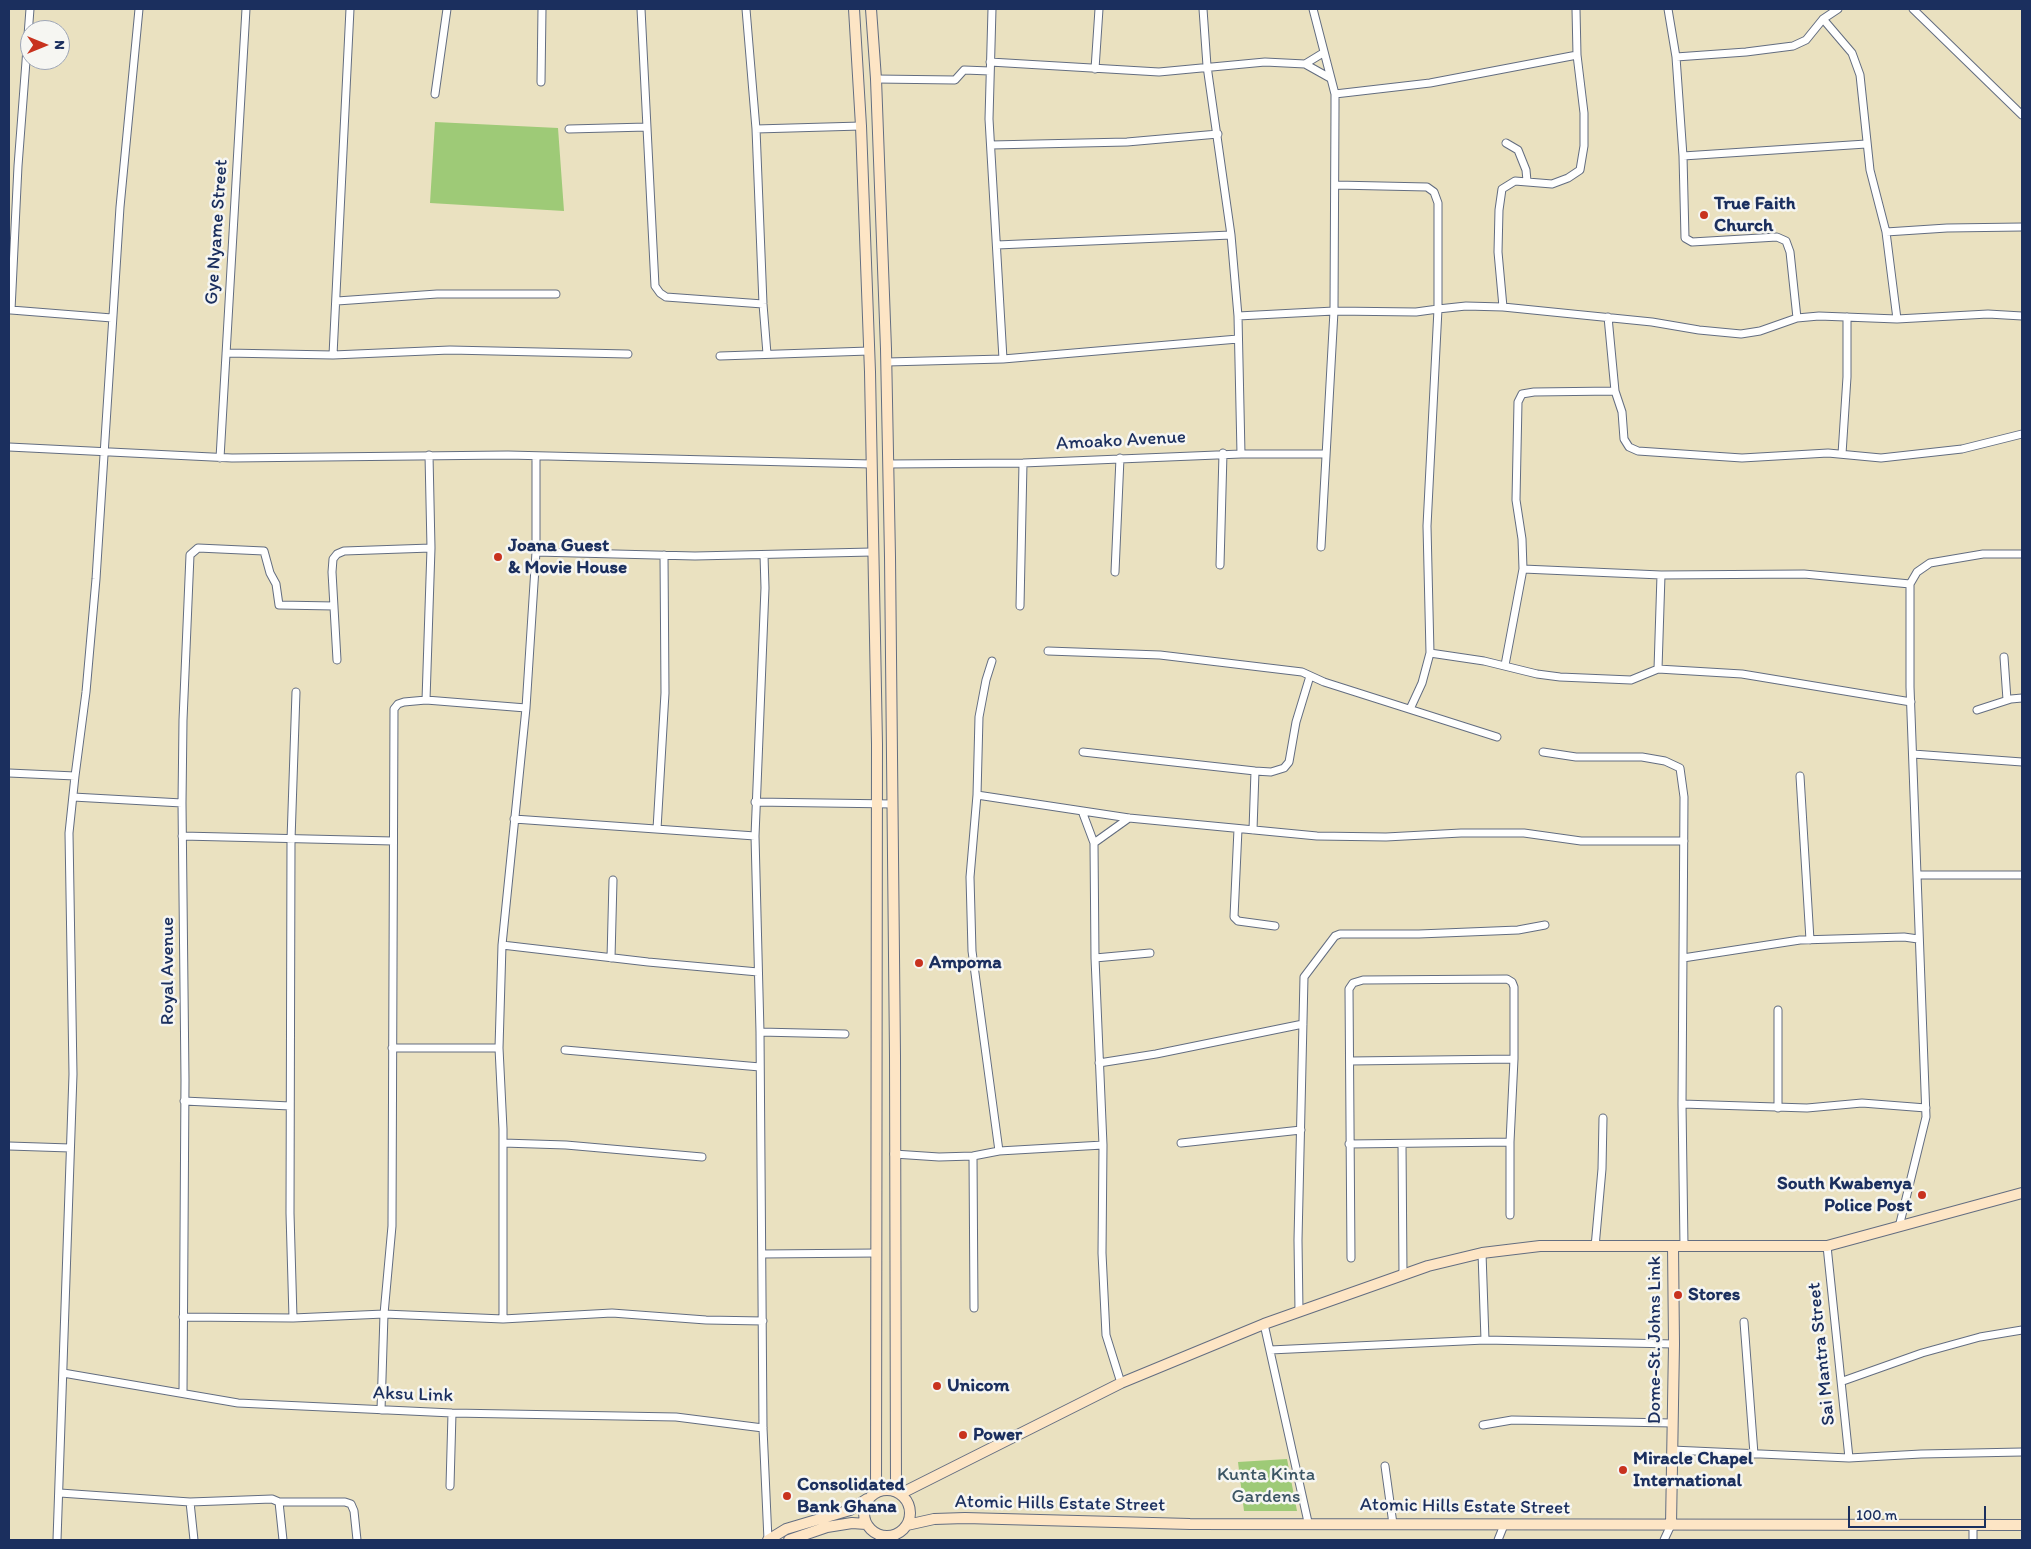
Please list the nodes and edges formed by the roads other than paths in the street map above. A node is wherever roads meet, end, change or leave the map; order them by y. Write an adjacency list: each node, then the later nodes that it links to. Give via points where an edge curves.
1 (30, 9): 54 (street)
2 (139, 9): 60 (street)
3 (246, 9): 65 (street, Gye Nyame Street)
4 (350, 9): 50 (street)
5 (447, 9): 31 (street)
6 (542, 9): 30 (street)
7 (641, 9): 35 (street)
8 (746, 9): 37 (street)
9 (854, 9): 34 (street)
10 (871, 9): 29 (street)
11 (992, 9): 23 (street)
12 (1099, 9): 26 (street)
13 (1203, 9): 25 (street)
14 (1313, 9): 20 (street)
15 (1576, 9): 21 (street)
16 (1668, 9): 22 (street)
17 (1838, 9): 19 (street)
18 (1914, 9): 33 (street)
19 (1823, 20): 22 (street, via 1806,40 1793,46); 40 (street, via 1852,53 1860,75)
20 (1323, 53): 24 (street); 28 (street)
21 (1577, 55): 32 (street, via 1430,83); 43 (street, via 1584,113 1580,170 1552,184)
22 (1676, 57): 42 (street)
23 (990, 62): 26 (street); 27 (street)
24 (1305, 64): 25 (street, via 1265,62); 28 (street)
25 (1207, 66): 26 (street, via 1160,72); 38 (street)
26 (1095, 69)
27 (990, 71): 29 (street, via 964,70 955,80); 41 (street)
28 (1330, 78): 32 (street)
29 (876, 79): 71 (street)
30 (541, 82)
31 (435, 94)
32 (1335, 94): 44 (street)
33 (2022, 116)
34 (861, 126): 37 (street); 64 (street)
35 (647, 127): 36 (street); 51 (street, via 655,286 666,296)
36 (569, 129)
37 (756, 129): 51 (street)
38 (1218, 134): 41 (street, via 1127,142); 47 (street)
39 (1506, 143): 43 (street, via 1518,150)
40 (1866, 144): 42 (street); 46 (street)
41 (992, 145): 48 (street)
42 (1683, 156): 61 (street, via 1685,238 1692,242 1778,237 1786,242 1790,252)
43 (1527, 181): 52 (street, via 1515,181 1502,189 1498,252)
44 (1336, 186): 53 (street, via 1427,187 1434,192 1438,203); 55 (street)
45 (2022, 227): 46 (street)
46 (1886, 232): 62 (street)
47 (1232, 235): 48 (street); 56 (street)
48 (997, 245): 70 (street)
49 (556, 294): 50 (street, via 437,294)
50 (337, 301): 66 (street)
51 (763, 304): 68 (street)
52 (1504, 307): 53 (street); 58 (street)
53 (1438, 309): 55 (street, via 1416,312); 102 (street, via 1427,526)
54 (10, 310): 60 (street)
55 (1334, 310): 56 (street); 78 (street)
56 (1238, 316): 63 (street)
57 (2022, 316): 62 (street, via 1988,314)
58 (1608, 317): 61 (street, via 1741,334); 72 (street)
59 (1847, 317): 61 (street); 62 (street); 79 (street)
60 (112, 318): 75 (street)
61 (1797, 318)
62 (1897, 319)
63 (1238, 339): 70 (street); 77 (street)
64 (869, 350): 68 (street); 85 (street)
65 (226, 353): 66 (street); 82 (street, Gye Nyame Street)
66 (333, 354): 67 (street, via 450,350)
67 (628, 354)
68 (767, 354): 69 (street)
69 (720, 356)
70 (1003, 359): 71 (street)
71 (887, 362): 86 (street)
72 (1615, 391): 79 (street, via 1622,412 1624,439 1629,448 1742,458); 95 (street, via 1522,394 1518,402 1516,500)
73 (2022, 434): 79 (street, via 1962,450 1881,458)
74 (9, 447): 75 (street)
75 (104, 450): 82 (street); 124 (street, via 86,692)
76 (1223, 453): 77 (street, Amoako Avenue); 83 (street, Amoako Avenue); 94 (street)
77 (1241, 454): 78 (street, Amoako Avenue)
78 (1325, 454): 87 (street)
79 (1842, 454)
80 (430, 455): 81 (street); 82 (street); 88 (street)
81 (536, 456): 85 (street); 89 (street)
82 (220, 458)
83 (1120, 458): 84 (street, Amoako Avenue); 96 (street)
84 (1023, 463): 86 (street, Amoako Avenue); 100 (street)
85 (870, 464): 90 (street)
86 (888, 464): 131 (street)
87 (1321, 547)
88 (431, 548): 99 (street, via 344,551 337,554 333,560); 111 (street)
89 (536, 552): 92 (street); 114 (street)
90 (872, 552): 93 (street); 130 (street)
91 (2022, 554): 98 (street, via 1983,554 1930,563 1917,572)
92 (664, 555): 93 (street); 135 (street, via 665,693)
93 (764, 555): 128 (street)
94 (1220, 565)
95 (1523, 569): 97 (street); 106 (street)
96 (1115, 572)
97 (1661, 575): 98 (street, via 1804,574); 107 (street)
98 (1910, 584): 113 (street)
99 (334, 606): 104 (street); 129 (street, Royal Avenue, via 279,605 276,584 264,551 198,548 190,555)
100 (1020, 606)
101 (1048, 651): 108 (street, via 1160,655 1302,672)
102 (1430, 653): 106 (street); 115 (street)
103 (2004, 657): 112 (street)
104 (337, 660)
105 (992, 661): 126 (street, via 979,717)
106 (1505, 665): 107 (street, via 1552,676 1624,681)
107 (1658, 669): 113 (street, via 1742,674)
108 (1310, 676): 115 (street); 122 (street, via 1296,722 1290,762 1284,768 1271,772)
109 (296, 692): 140 (street)
110 (2022, 698): 112 (street)
111 (426, 700): 114 (street); 141 (street, via 404,702 394,710)
112 (2007, 700): 116 (street)
113 (1911, 702): 120 (street)
114 (526, 708): 134 (street)
115 (1410, 710): 117 (street)
116 (1977, 710)
117 (1497, 737)
118 (1083, 752): 122 (street)
119 (1543, 752): 142 (street, via 1576,757 1642,757 1674,764 1680,768 1683,780)
120 (1913, 754): 121 (street); 144 (street)
121 (2022, 762)
122 (1256, 771): 137 (street)
123 (9, 773): 124 (street)
124 (75, 776): 127 (street)
125 (1800, 776): 150 (street)
126 (977, 795): 132 (street); 183 (street, via 970,877 972,950)
127 (72, 797): 129 (street); 182 (street, via 69,833 73,1074)
128 (755, 802): 130 (street); 139 (street)
129 (182, 803): 138 (street, Royal Avenue)
130 (877, 804): 131 (street); 193 (street)
131 (893, 804): 184 (street)
132 (1082, 811): 133 (street); 143 (street)
133 (1129, 818): 136 (street); 143 (street)
134 (514, 819): 135 (street); 151 (street)
135 (657, 829): 139 (street)
136 (1238, 829): 137 (street); 148 (street, via 1234,917 1238,921)
137 (1253, 830): 142 (street, via 1317,836 1461,833 1524,834 1581,841)
138 (182, 836): 140 (street); 168 (street, Royal Avenue)
139 (755, 836): 156 (street)
140 (291, 840): 141 (street); 170 (street)
141 (393, 841): 161 (street)
142 (1684, 841): 155 (street)
143 (1094, 843): 154 (street)
144 (1918, 875): 145 (street); 149 (street)
145 (2022, 875)
146 (613, 880): 153 (street)
147 (1545, 925): 158 (street, via 1518,930 1335,936 1304,977)
148 (1275, 926)
149 (1918, 939): 150 (street); 172 (street)
150 (1810, 940): 155 (street)
151 (502, 945): 153 (street); 162 (street)
152 (1150, 953): 154 (street)
153 (610, 958): 156 (street)
154 (1095, 958): 166 (street)
155 (1683, 958): 169 (street)
156 (758, 972): 159 (street)
157 (1778, 1010): 171 (street)
158 (1303, 1024): 166 (street); 174 (street)
159 (760, 1032): 160 (street); 167 (street)
160 (845, 1034)
161 (392, 1048): 162 (street); 200 (street, via 392,1226)
162 (500, 1048): 176 (street)
163 (565, 1050): 167 (street)
164 (1514, 1059): 165 (street); 165 (street, via 1514,987 1507,979 1372,980 1353,983 1350,990); 175 (street)
165 (1350, 1061): 178 (street)
166 (1099, 1063): 180 (street)
167 (760, 1067): 194 (street)
168 (184, 1101): 170 (street); 201 (street, Royal Avenue)
169 (1682, 1104): 171 (street); 190 (street)
170 (290, 1106): 202 (street)
171 (1778, 1108): 172 (street, via 1846,1103)
172 (1926, 1108): 189 (street)
173 (1603, 1118): 192 (street)
174 (1300, 1130): 177 (street); 199 (street)
175 (1510, 1142): 179 (street); 188 (street)
176 (503, 1143): 186 (street); 203 (street)
177 (1181, 1143)
178 (1349, 1144): 179 (street); 196 (street)
179 (1402, 1144): 197 (street)
180 (1103, 1145): 183 (street); 213 (street, via 1102,1253 1106,1335)
181 (9, 1146): 182 (street)
182 (70, 1148): 211 (street)
183 (999, 1151): 185 (street)
184 (894, 1154): 185 (street); 227 (street)
185 (973, 1156): 198 (street)
186 (702, 1157)
187 (2022, 1193): 189 (street)
188 (1510, 1215)
189 (1900, 1227): 191 (street)
190 (1678, 1246): 191 (street); 192 (street); 209 (street, Dome-St. Johns Link)
191 (1827, 1246): 212 (street, Sai Mantra Street)
192 (1595, 1247): 195 (street, via 1540,1246)
193 (877, 1253): 194 (street); 228 (street)
194 (762, 1254): 204 (street)
195 (1482, 1254): 197 (street); 208 (street)
196 (1351, 1258)
197 (1403, 1274): 199 (street)
198 (974, 1308)
199 (1300, 1311): 206 (street)
200 (384, 1314): 202 (street); 203 (street); 215 (street)
201 (183, 1317): 202 (street); 214 (street, Royal Avenue)
202 (293, 1318)
203 (503, 1319): 204 (street, via 612,1313 706,1320)
204 (763, 1320): 219 (street)
205 (1744, 1322): 222 (street)
206 (1264, 1324): 210 (street); 213 (street)
207 (2022, 1330): 212 (street, via 1980,1337 1922,1353)
208 (1485, 1340): 209 (street); 210 (street)
209 (1674, 1344): 217 (street, Dome-St. Johns Link)
210 (1270, 1350): 231 (street)
211 (63, 1373): 214 (street, Aksu Link); 226 (street)
212 (1843, 1381): 223 (street, Sai Mantra Street)
213 (1121, 1383): 227 (street)
214 (183, 1393): 215 (street, Aksu Link, via 238,1404)
215 (381, 1410): 216 (street, Aksu Link)
216 (452, 1413): 219 (street, Aksu Link, via 676,1416); 225 (street)
217 (1672, 1423): 218 (street, via 1512,1420); 220 (street, Dome-St. Johns Link)
218 (1483, 1425)
219 (764, 1428): 244 (street)
220 (1672, 1450): 222 (street); 236 (street, Dome-St. Johns Link)
221 (2022, 1452): 223 (street)
222 (1754, 1454): 223 (street)
223 (1849, 1458)
224 (1385, 1466): 232 (street)
225 (450, 1486)
226 (60, 1493): 229 (street); 240 (street)
227 (898, 1493): 228 (street, via 885,1490); 234 (street, via 910,1508)
228 (872, 1495): 238 (street, via 864,1512); 244 (street, via 850,1510 786,1528)
229 (190, 1502): 230 (street, via 272,1499); 241 (street)
230 (279, 1502): 242 (street); 243 (street, via 351,1504)
231 (1308, 1522): 232 (street, Atomic Hills Estate Street); 234 (street, Atomic Hills Estate Street, via 1190,1524 965,1518 934,1519)
232 (1393, 1524): 235 (street, Atomic Hills Estate Street)
233 (1972, 1524): 236 (street, Atomic Hills Estate Street); 237 (street, Atomic Hills Estate Street); 249 (street)
234 (907, 1525): 239 (street)
235 (1504, 1525): 236 (street, Atomic Hills Estate Street); 247 (street)
236 (1671, 1525): 248 (street)
237 (2022, 1525)
238 (867, 1526): 239 (street); 245 (street, via 852,1523 826,1527); 246 (street)
239 (890, 1538)
240 (57, 1540)
241 (194, 1540)
242 (283, 1540)
243 (357, 1540)
244 (768, 1540)
245 (789, 1540)
246 (869, 1540)
247 (1498, 1540)
248 (1664, 1540)
249 (1973, 1540)

